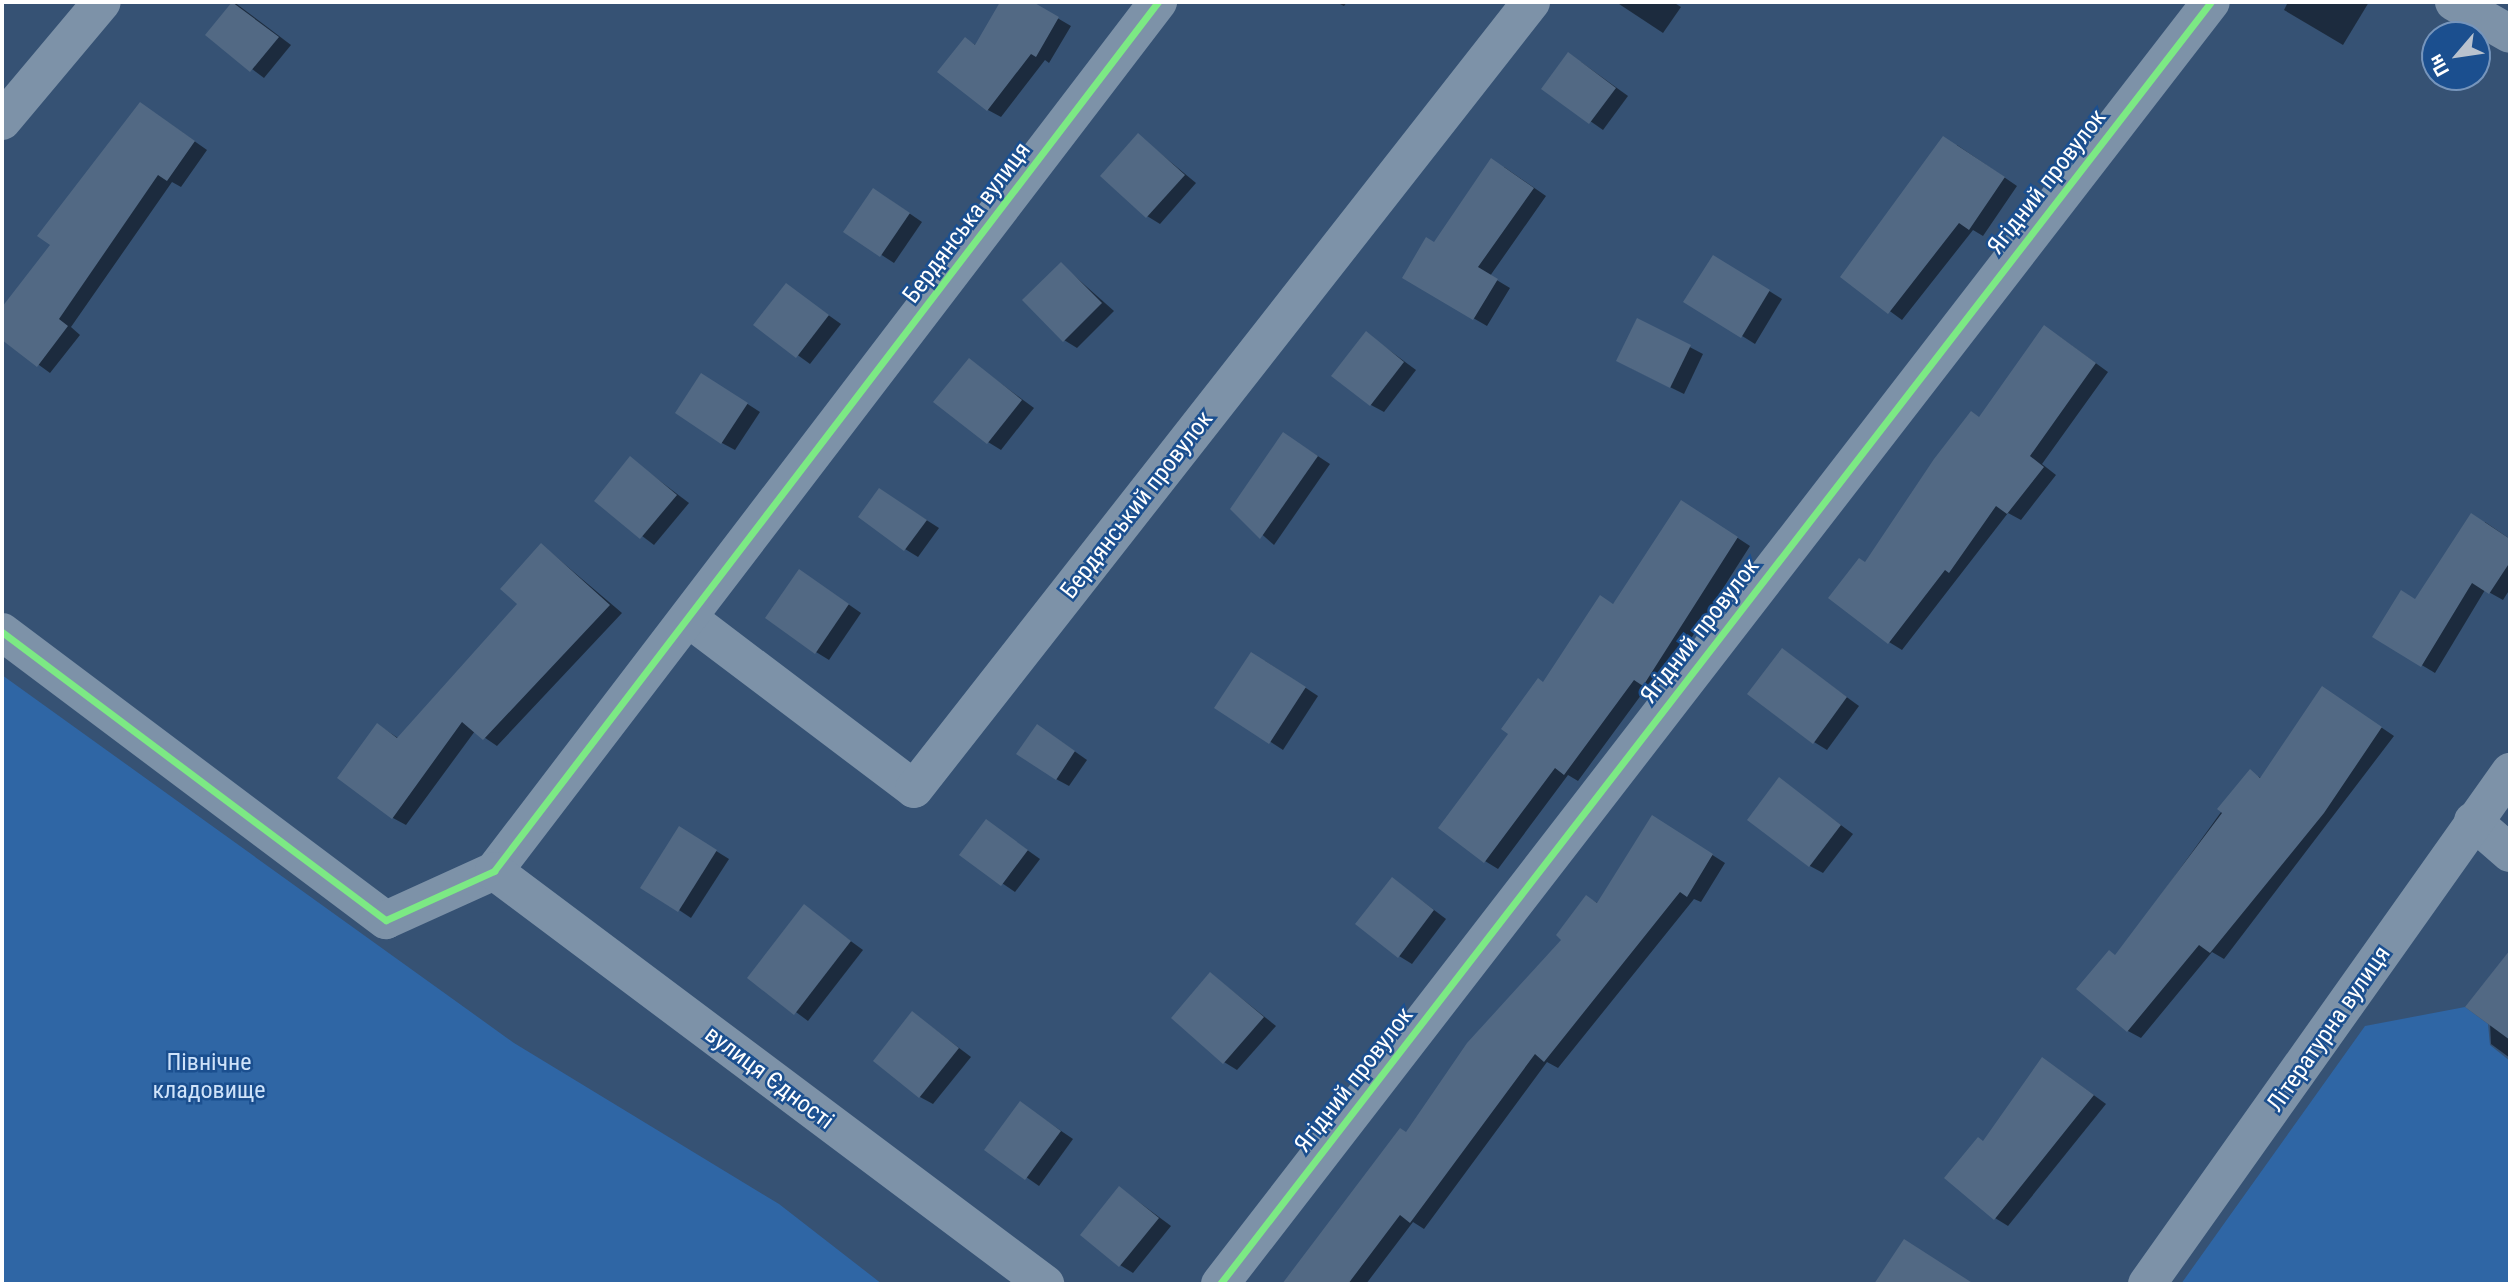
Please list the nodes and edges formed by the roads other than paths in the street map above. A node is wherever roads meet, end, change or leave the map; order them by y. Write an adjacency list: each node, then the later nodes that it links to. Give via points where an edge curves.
1 (102, 2): 7 (street)
2 (1158, 2): 8 (street, Бердянська вулиця)
3 (1531, 2): 8 (street, Бердянський провулок, via 914,789)
4 (2211, 2): 15 (street, Ягідний провулок)
5 (2454, 2): 6 (street)
6 (2510, 34)
7 (2, 121)
8 (692, 621): 13 (street, Бердянська вулиця)
9 (2, 632): 13 (street, Бердянська вулиця, via 386,920)
10 (2510, 772): 11 (street, Літературна вулиця)
11 (2473, 821): 12 (street); 16 (street, Літературна вулиця)
12 (2510, 853)
13 (494, 871): 14 (street, вулиця Єдності)
14 (1045, 1284)
15 (1220, 1284)
16 (2147, 1284)

